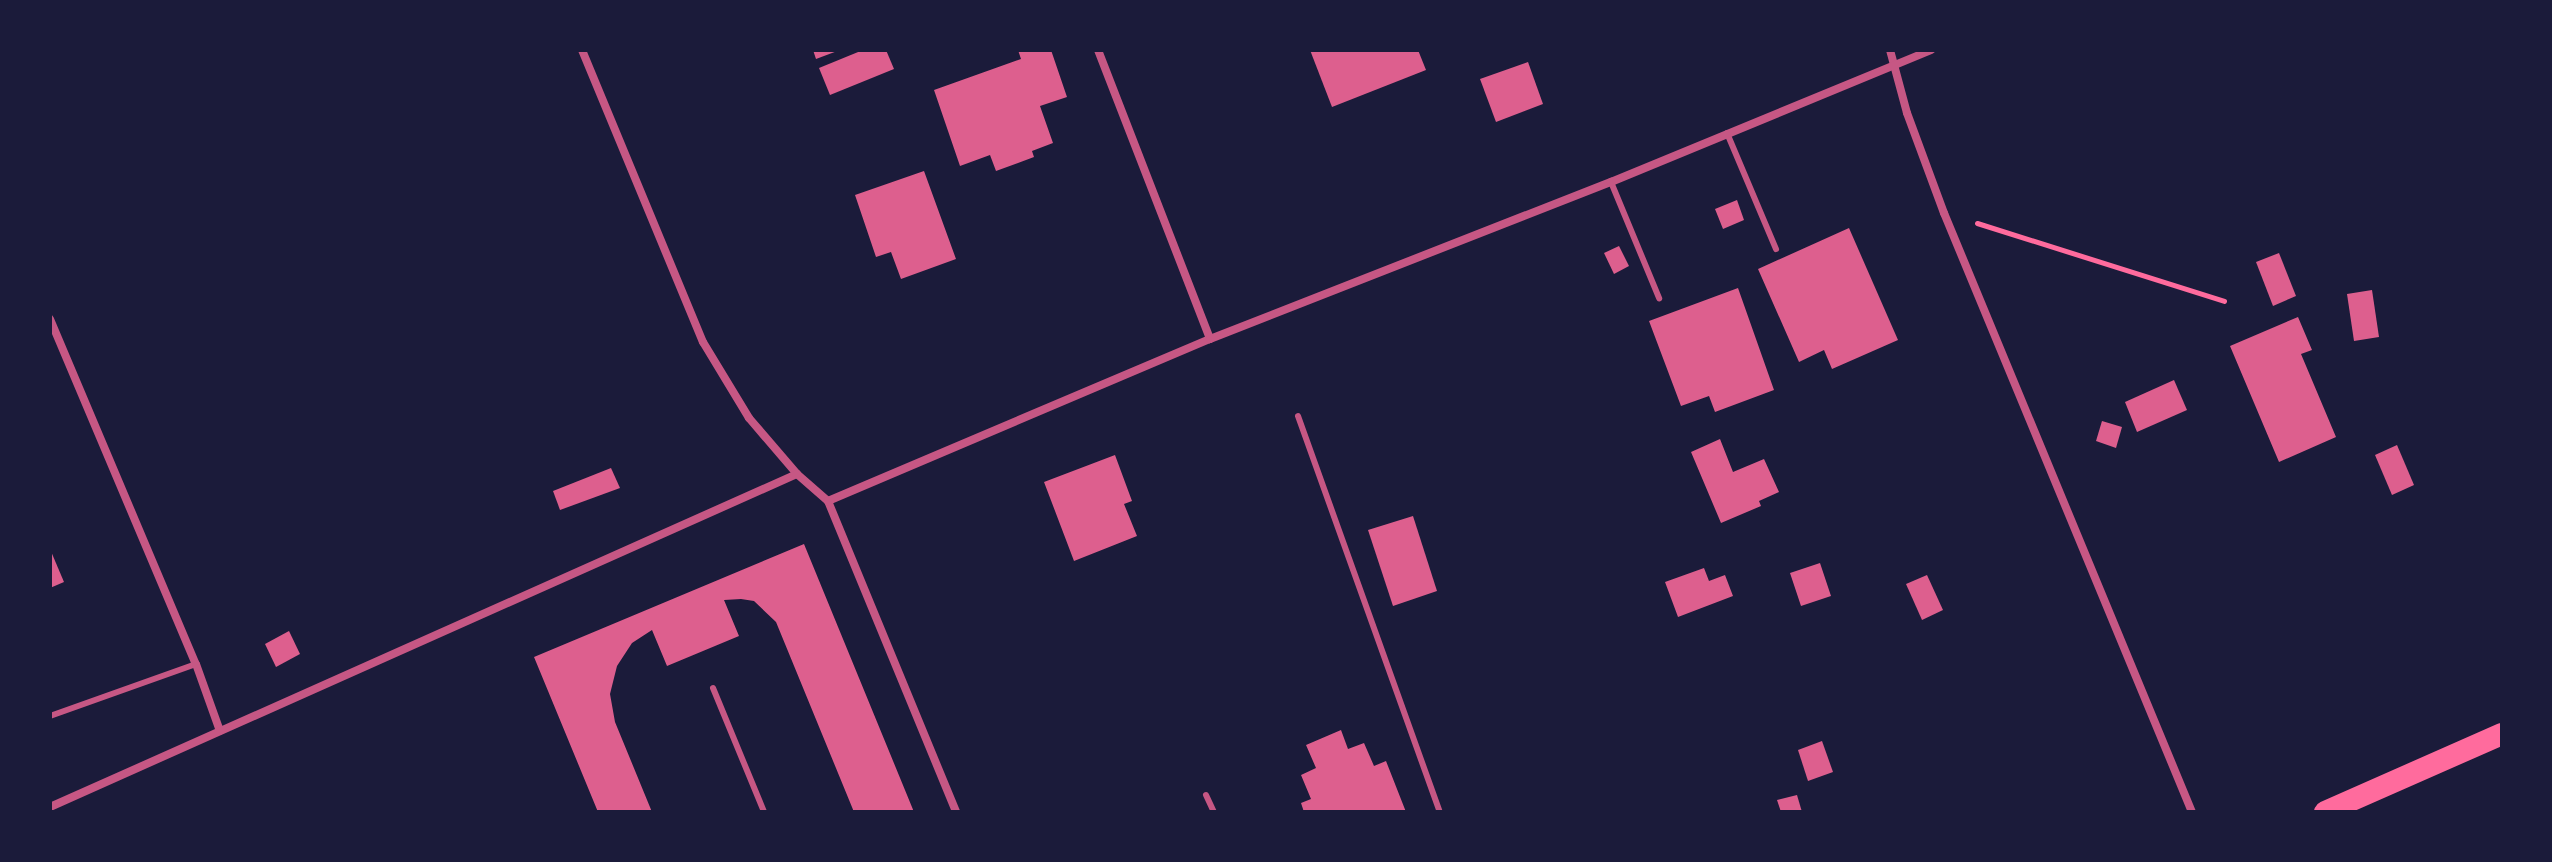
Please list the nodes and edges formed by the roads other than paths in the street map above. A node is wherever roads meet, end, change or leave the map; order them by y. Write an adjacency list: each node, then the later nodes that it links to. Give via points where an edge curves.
1 (582, 50): 13 (street, via 703,342 749,418)
2 (1098, 50): 11 (street)
3 (1890, 50): 5 (street)
4 (1931, 50): 5 (street)
5 (1896, 65): 6 (street); 26 (street, via 1907,113 1944,213)
6 (1727, 133): 7 (street); 8 (lane)
7 (1611, 182): 9 (lane); 11 (street)
8 (1776, 249)
9 (1659, 298)
10 (50, 319): 15 (street)
11 (1210, 339): 14 (street)
12 (1298, 416): 25 (lane)
13 (797, 474): 14 (street); 18 (street)
14 (828, 501): 23 (street)
15 (196, 664): 17 (lane); 18 (street)
16 (713, 688): 22 (lane)
17 (50, 716)
18 (220, 731): 21 (street)
19 (2502, 734): 27 (highway)
20 (1206, 795): 24 (lane)
21 (50, 807)
22 (764, 812)
23 (956, 812)
24 (1214, 812)
25 (1440, 812)
26 (2192, 812)
27 (2325, 812)

